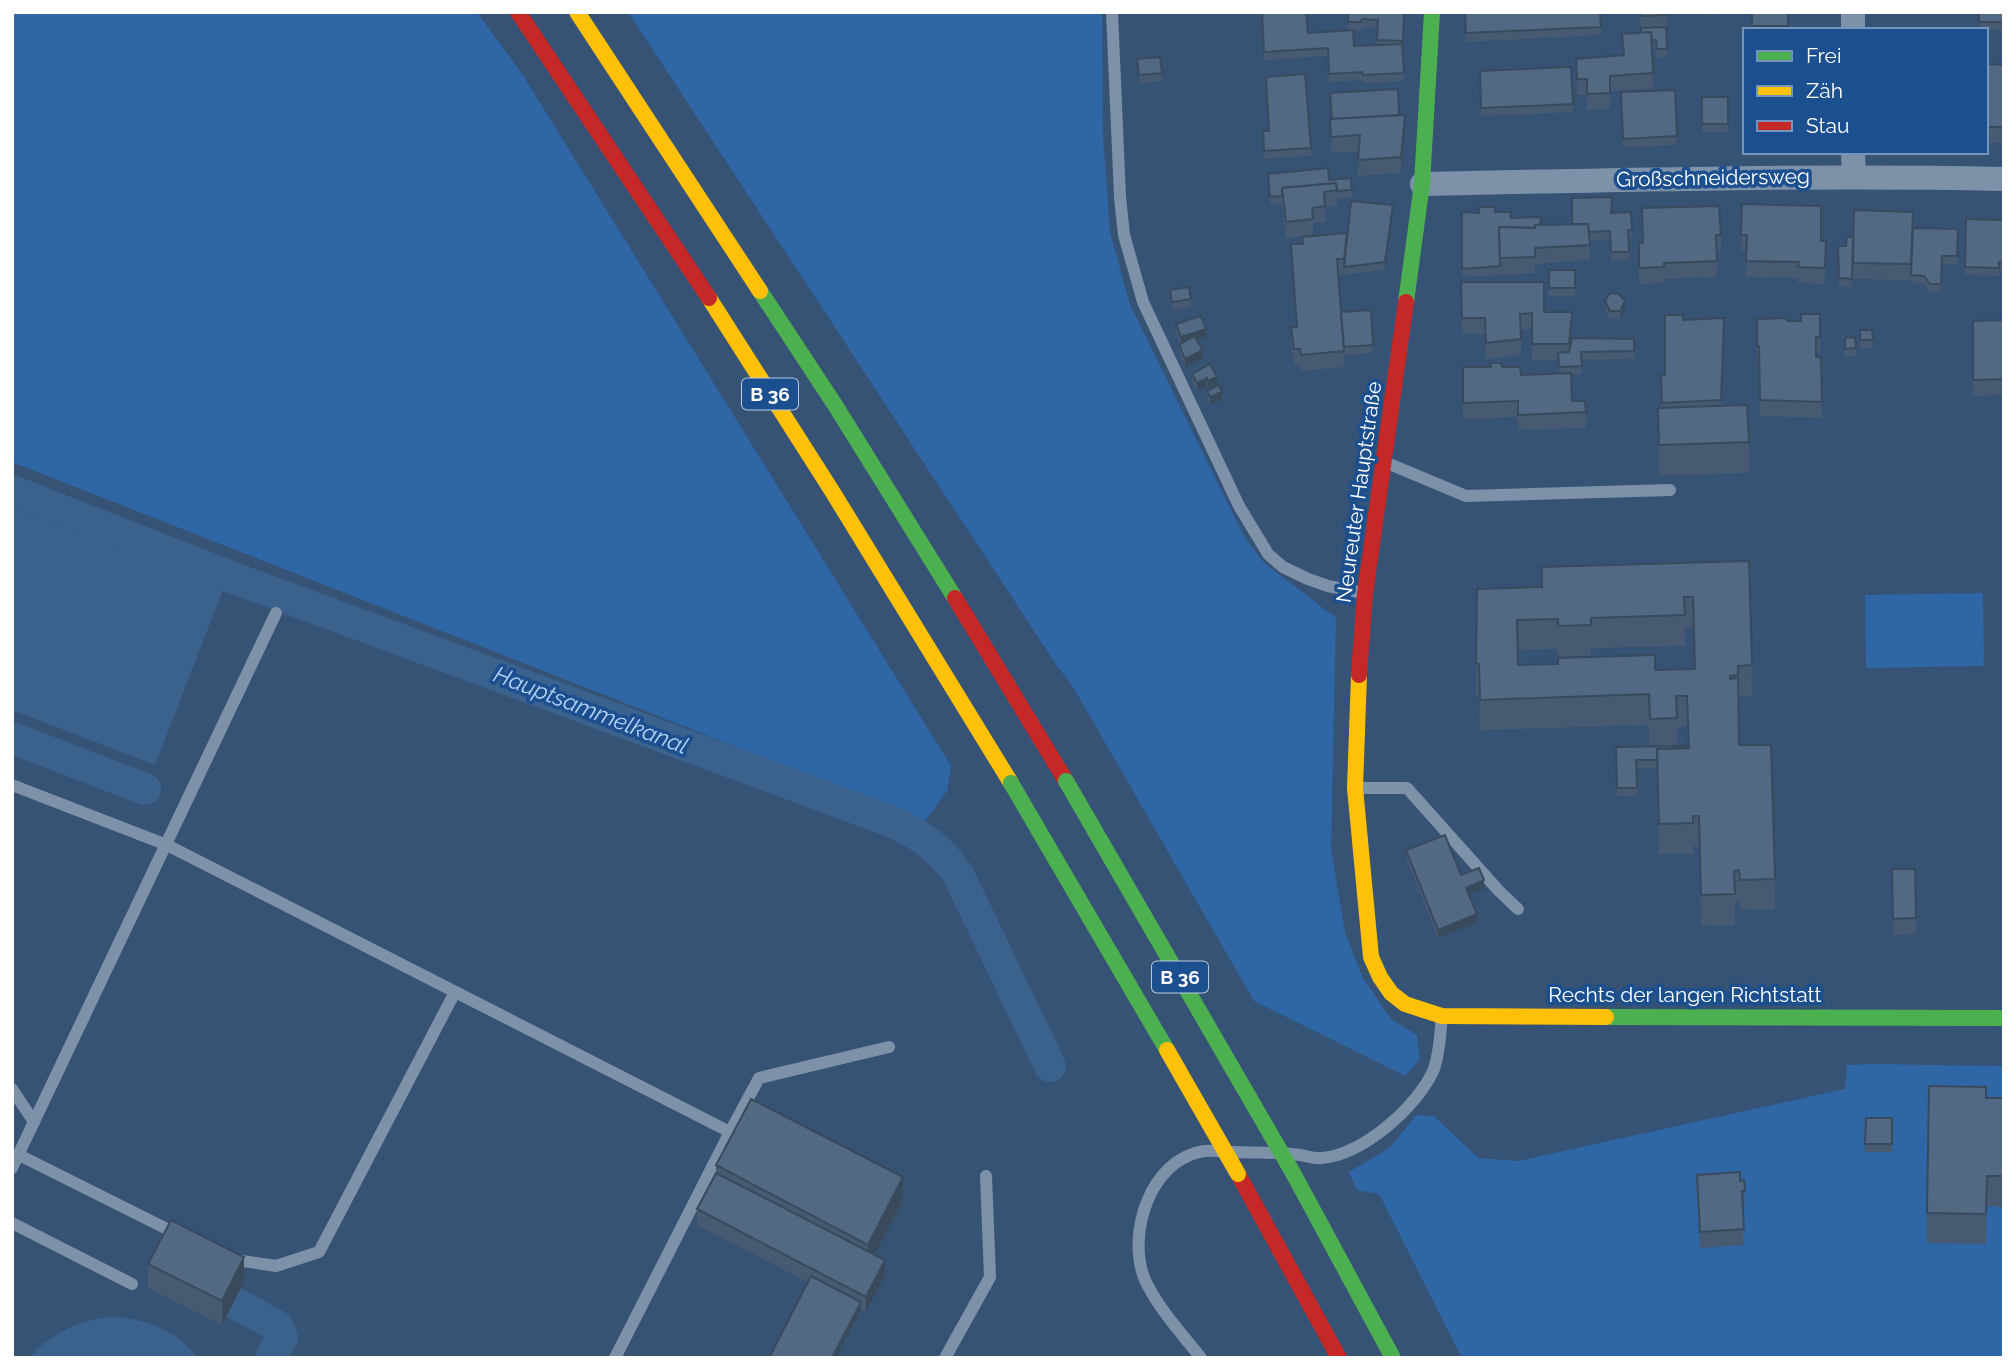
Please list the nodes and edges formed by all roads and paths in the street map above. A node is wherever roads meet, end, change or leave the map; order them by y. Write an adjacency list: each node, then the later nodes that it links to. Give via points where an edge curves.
1 (518, 12): 34 (main road, B 36, bridge, via 894,589 1138,998)
2 (577, 12): 35 (main road, B 36, bridge, via 835,405 1009,684 1293,1173)
3 (1112, 12): 10 (lane, via 1124,235 1143,302 1239,506 1268,554 1308,579)
4 (1432, 12): 7 (main road, Neureuter Hauptstraße)
5 (1854, 164): 6 (street, Großschneidersweg); 7 (street, Großschneidersweg)
6 (2004, 179)
7 (1422, 184): 8 (main road, Neureuter Hauptstraße)
8 (1384, 461): 9 (lane, via 1466,496); 10 (main road, Neureuter Hauptstraße)
9 (1670, 489)
10 (1365, 594): 13 (main road, Neureuter Hauptstraße)
11 (276, 613): 14 (lane)
12 (12, 785): 14 (lane)
13 (1356, 788): 15 (lane, via 1407,788); 16 (main road, Neureuter Hauptstraße, via 1367,931)
14 (167, 845): 17 (lane); 22 (lane)
15 (1518, 909)
16 (1380, 977): 18 (main road, Rechts der langen Richtstatt, via 1405,1004)
17 (455, 992): 23 (lane); 29 (lane, via 319,1252 276,1266)
18 (1442, 1016): 19 (main road, Rechts der langen Richtstatt); 33 (lane, via 1434,1068 1423,1089 1388,1125 1349,1152 1321,1158 1204,1151 1178,1160 1152,1190 1139,1234 1140,1260 1159,1303)
19 (2004, 1018)
20 (889, 1046): 23 (lane, via 759,1078)
21 (12, 1089): 22 (lane)
22 (34, 1122): 24 (lane)
23 (730, 1132): 31 (lane)
24 (19, 1155): 25 (lane); 28 (lane)
25 (12, 1168)
26 (986, 1176): 32 (lane, via 990,1277)
27 (12, 1223): 30 (lane)
28 (187, 1240)
29 (211, 1252)
30 (132, 1284)
31 (615, 1358)
32 (945, 1358)
33 (1201, 1358)
34 (1339, 1358)
35 (1393, 1358)

